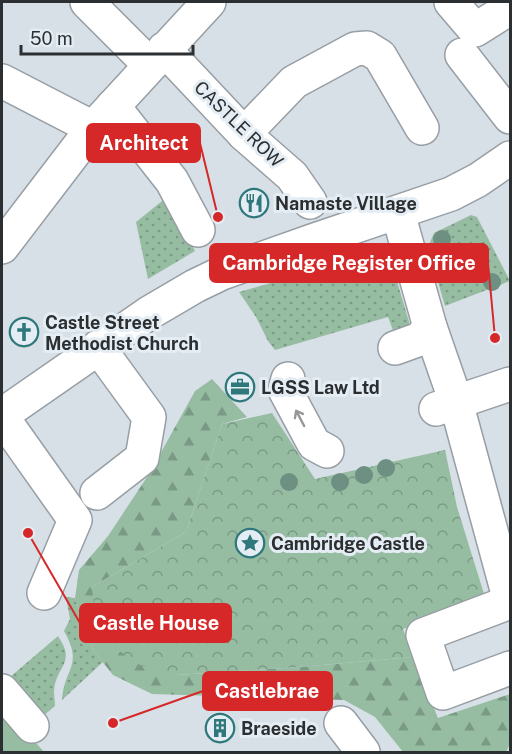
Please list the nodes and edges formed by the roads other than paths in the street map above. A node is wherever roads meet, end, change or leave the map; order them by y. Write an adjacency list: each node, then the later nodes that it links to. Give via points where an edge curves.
1 (87, 2): 6 (street, CASTLE ROW)
2 (209, 2): 6 (street)
3 (451, 2): 4 (street, via 475,30)
4 (510, 8)
5 (462, 55): 9 (street)
6 (157, 57): 8 (street); 11 (street, CASTLE ROW)
7 (2, 81): 8 (street)
8 (103, 117): 15 (street, via 172,181); 16 (street)
9 (510, 117)
10 (422, 128): 11 (street, via 380,56 367,48 355,49 294,82)
11 (244, 134): 13 (street, CASTLE ROW, via 292,176)
12 (510, 158): 14 (street, via 451,194)
13 (310, 202)
14 (398, 213): 17 (street); 18 (street, via 222,273 169,299)
15 (198, 230)
16 (2, 247)
17 (430, 327): 19 (street, via 420,339); 22 (street)
18 (98, 347): 23 (street); 25 (street, via 149,417 142,458)
19 (395, 348)
20 (288, 379): 24 (street, one-way to 20, via 314,444 285,390)
21 (510, 384): 22 (street)
22 (446, 405): 27 (street)
23 (2, 416): 26 (street, via 75,520)
24 (327, 451)
25 (97, 493)
26 (44, 593)
27 (510, 601): 28 (street, via 423,635 444,693)
28 (510, 668)
29 (2, 691): 31 (street)
30 (341, 723): 32 (street)
31 (32, 726)
32 (363, 753)

